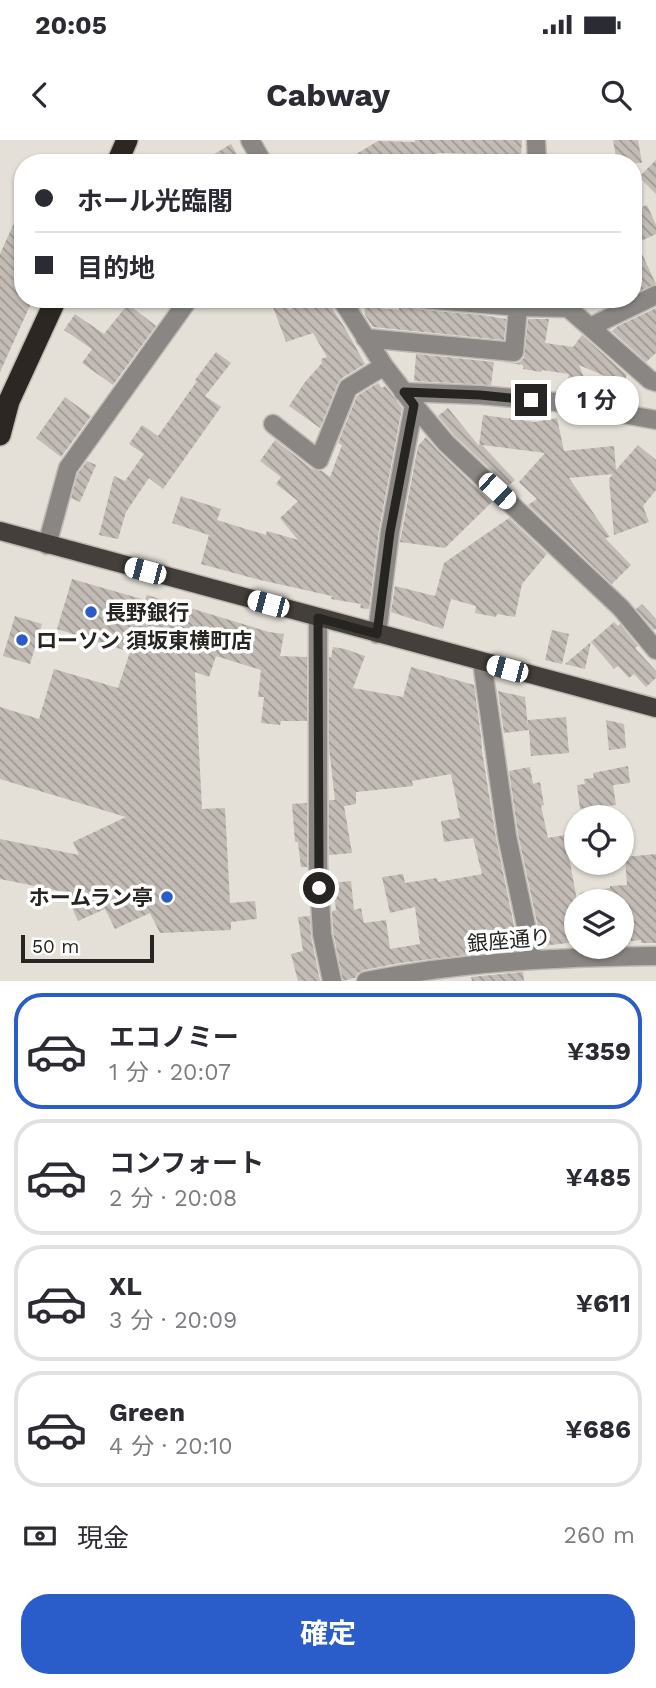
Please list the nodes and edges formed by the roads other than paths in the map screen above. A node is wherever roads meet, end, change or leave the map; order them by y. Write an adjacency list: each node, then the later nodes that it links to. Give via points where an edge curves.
1 (52, 308): 14 (highway, via 9,401)
2 (183, 308): 16 (street, via 68,468)
3 (347, 308): 8 (street)
4 (518, 308): 8 (street, via 514,352)
5 (570, 308): 7 (street)
6 (629, 308): 7 (street)
7 (590, 327): 10 (street)
8 (365, 338): 9 (street)
9 (384, 366): 11 (street); 13 (street, via 348,388 318,460)
10 (656, 382)
11 (409, 398): 12 (street, via 480,395); 18 (street); 19 (street, via 446,443 621,608)
12 (656, 419)
13 (273, 424)
14 (0, 435)
15 (0, 531): 16 (main road)
16 (47, 545): 17 (main road)
17 (318, 618): 18 (main road); 24 (street, via 318,865 322,934)
18 (377, 634): 20 (main road)
19 (656, 650)
20 (482, 662): 21 (main road); 23 (street, via 507,836)
21 (656, 708)
22 (656, 956): 23 (street, 銀座通り)
23 (533, 959): 25 (street, 銀座通り)
24 (332, 981)
25 (366, 981)

